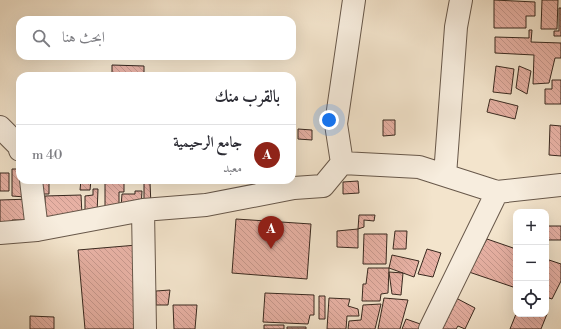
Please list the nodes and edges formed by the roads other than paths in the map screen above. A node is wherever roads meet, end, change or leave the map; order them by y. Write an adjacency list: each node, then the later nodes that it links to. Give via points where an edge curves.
1 (354, 0): 5 (street, via 336,124)
2 (461, 0): 6 (street, via 456,27)
3 (0, 127): 4 (street)
4 (16, 143)
5 (342, 164): 6 (street, via 419,167); 10 (street, via 323,186 294,188 206,205)
6 (445, 176): 9 (street)
7 (31, 184): 11 (street)
8 (561, 185): 9 (street)
9 (497, 192): 14 (street)
10 (143, 210): 11 (street); 13 (street)
11 (37, 230): 12 (street)
12 (0, 233)
13 (145, 329)
14 (430, 329)

